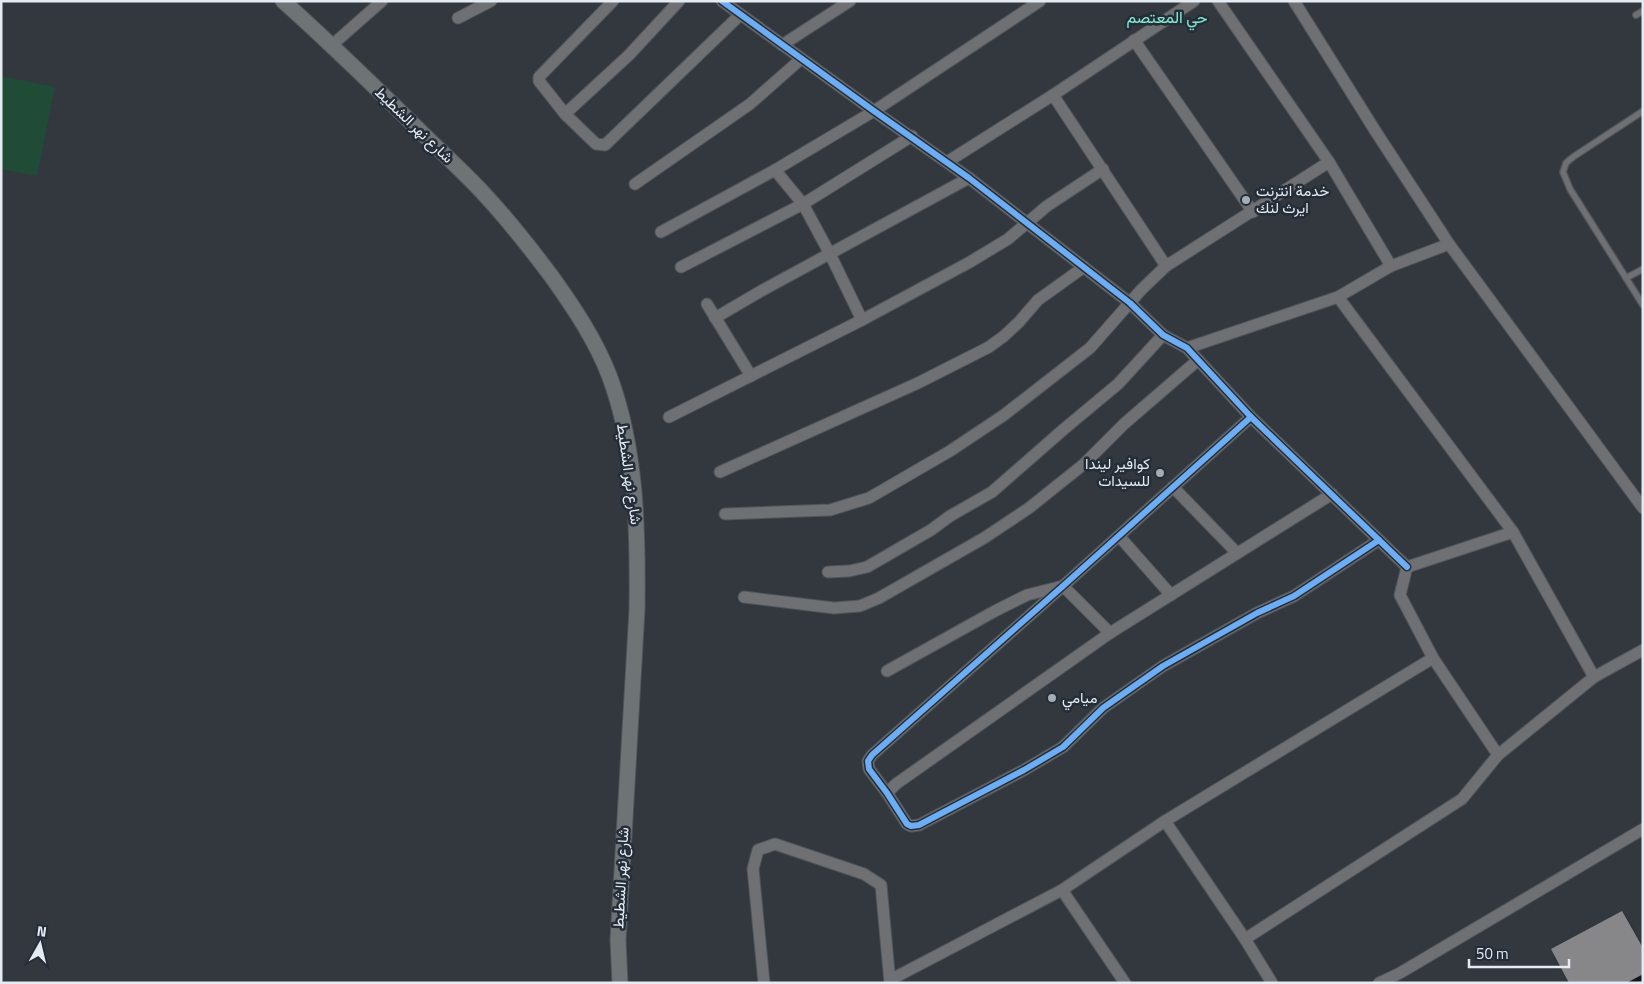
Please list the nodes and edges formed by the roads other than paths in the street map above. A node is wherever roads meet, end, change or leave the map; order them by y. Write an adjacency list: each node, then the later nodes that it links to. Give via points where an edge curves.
1 (283, 1): 18 (main road, شارع نهر الشطيط)
2 (382, 1): 18 (street)
3 (491, 1): 15 (street)
4 (613, 1): 23 (street, via 540,77)
5 (679, 1): 23 (street, via 629,55)
6 (722, 1): 13 (street)
7 (850, 1): 17 (street)
8 (1040, 1): 21 (street)
9 (1194, 1): 16 (street)
10 (1218, 1): 26 (street)
11 (1294, 1): 35 (street)
12 (1643, 11): 14 (lane)
13 (740, 15): 17 (street); 23 (street, via 606,145 596,144)
14 (1636, 15)
15 (458, 18)
16 (1134, 40): 20 (street); 32 (street)
17 (782, 45): 19 (street)
18 (331, 46): 82 (main road, شارع نهر الشطيط, via 459,168 510,224 581,319 601,356 616,395 632,478 637,573 618,940)
19 (801, 59): 21 (street); 30 (street, via 750,104)
20 (1053, 95): 25 (street); 27 (street)
21 (874, 111): 24 (street); 28 (street)
22 (1643, 111): 42 (lane, via 1573,157 1563,172 1570,189)
23 (565, 114)
24 (912, 136): 25 (street); 31 (street)
25 (947, 162): 29 (street)
26 (1329, 162): 32 (street); 39 (street)
27 (1103, 169): 33 (street); 38 (street)
28 (775, 170): 31 (street); 34 (street)
29 (969, 178): 33 (street); 36 (street)
30 (635, 184)
31 (803, 204): 36 (street); 40 (street)
32 (1253, 212): 38 (street)
33 (1028, 223): 37 (street); 48 (street, via 970,262)
34 (661, 232)
35 (1449, 244): 39 (street); 58 (street)
36 (830, 254): 47 (street); 48 (street)
37 (1084, 266): 44 (street); 55 (street, via 1038,300 1004,336 988,346 918,383)
38 (1166, 266): 44 (street)
39 (1391, 266): 43 (street)
40 (681, 267)
41 (1643, 269): 42 (lane)
42 (1626, 278): 46 (lane)
43 (1338, 297): 50 (street); 60 (street)
44 (1130, 303): 49 (street); 59 (street, via 1090,348 1004,415 869,498 830,510)
45 (707, 304): 47 (street)
46 (1643, 305)
47 (715, 318): 52 (street)
48 (862, 320): 52 (street)
49 (1163, 335): 50 (street); 65 (street, via 1118,384 992,492 867,567)
50 (1187, 348): 51 (street)
51 (1198, 360): 54 (street); 68 (street, via 1117,430 1084,464 1029,508 984,538 879,598 860,606 834,608)
52 (751, 376): 53 (street)
53 (669, 417)
54 (1251, 417): 56 (street); 57 (street)
55 (720, 472)
56 (1173, 487): 61 (street); 63 (street)
57 (1332, 494): 62 (street); 63 (street)
58 (1643, 508)
59 (725, 514)
60 (1513, 532): 64 (street); 73 (street)
61 (1119, 536): 66 (street); 67 (street)
62 (1379, 540): 64 (street); 75 (street, via 1294,596 1163,666 1103,708 1063,747 919,825 907,824)
63 (1237, 553): 67 (street)
64 (1406, 567): 71 (street, via 1400,595)
65 (828, 572)
66 (1063, 586): 69 (street); 72 (street, via 1019,599); 75 (street, via 872,755 868,761 869,769)
67 (1170, 595): 69 (street)
68 (744, 596)
69 (1110, 633): 75 (street)
70 (1643, 650): 73 (street)
71 (1433, 658): 74 (street); 76 (street)
72 (887, 671)
73 (1594, 677): 74 (street)
74 (1498, 755): 79 (street, via 1462,799)
75 (887, 793)
76 (1166, 821): 78 (street); 79 (street)
77 (1643, 829): 80 (street)
78 (1062, 890): 81 (street); 84 (street)
79 (1245, 939): 85 (street)
80 (1400, 978): 86 (street)
81 (890, 981): 83 (street, via 881,885 864,874 775,844 758,850 752,869)
82 (620, 983)
83 (764, 983)
84 (1125, 983)
85 (1272, 983)
86 (1379, 983)

